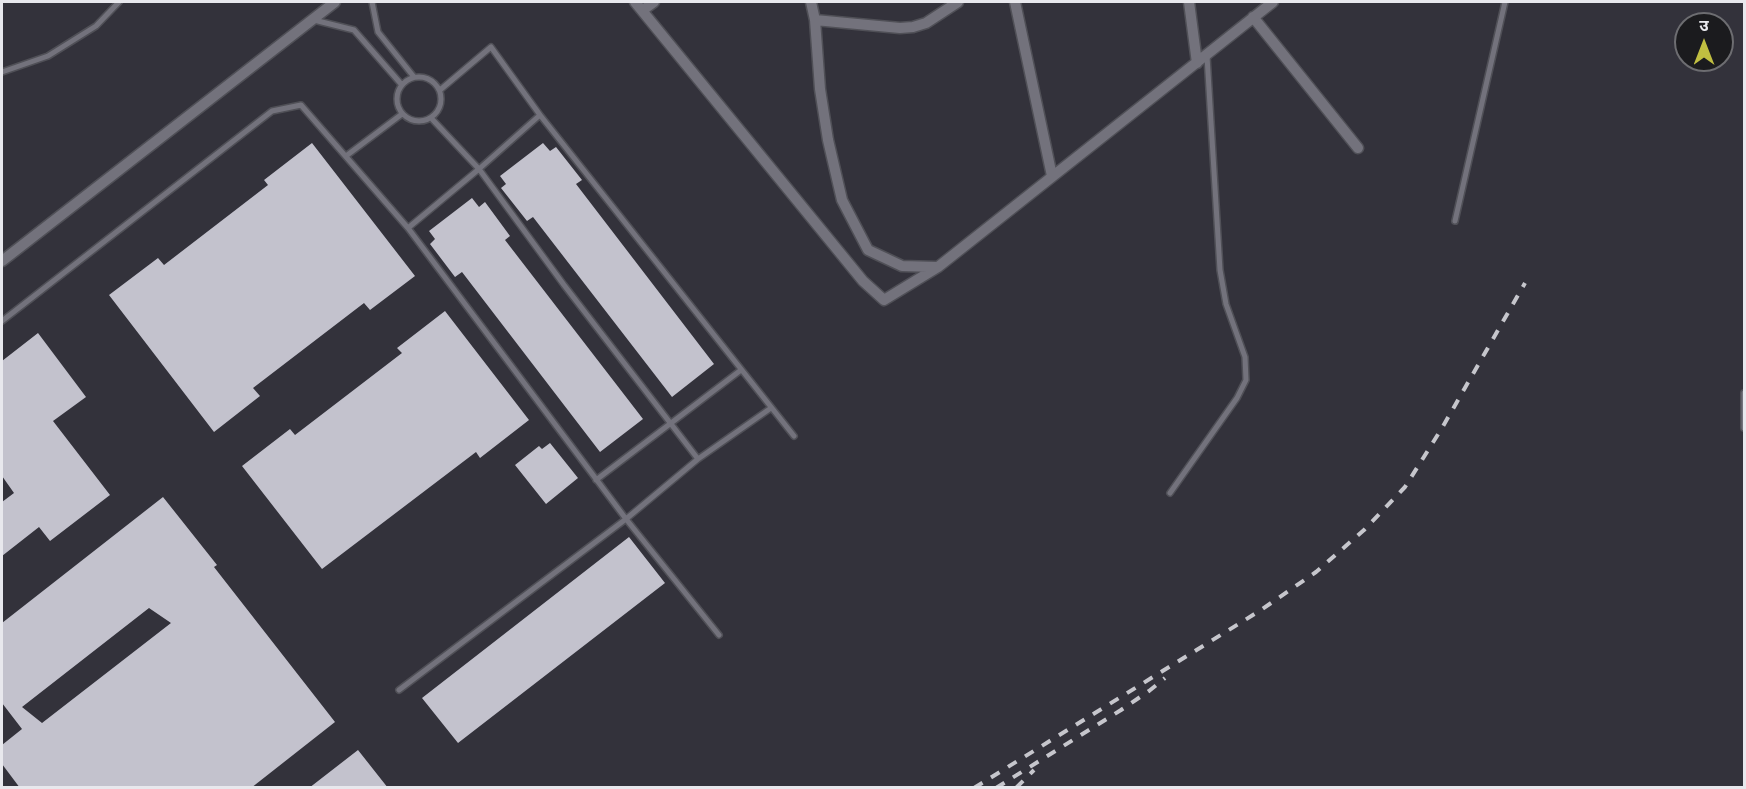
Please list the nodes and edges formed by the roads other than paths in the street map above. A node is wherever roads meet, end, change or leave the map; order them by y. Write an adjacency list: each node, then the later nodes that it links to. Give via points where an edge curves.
1 (119, 2): 18 (lane, via 96,26 48,56)
2 (336, 2): 14 (street)
3 (372, 2): 19 (lane, via 378,32)
4 (635, 2): 12 (street)
5 (654, 2): 12 (street)
6 (811, 2): 15 (street)
7 (958, 2): 15 (street, via 914,27)
8 (1015, 2): 28 (street)
9 (1190, 2): 17 (street)
10 (1273, 2): 13 (street)
11 (1505, 2): 29 (lane)
12 (643, 10): 32 (street, via 863,280 884,300)
13 (1253, 17): 16 (street); 25 (street)
14 (312, 19): 20 (lane, via 354,30); 31 (street)
15 (815, 20): 32 (street, via 820,89 843,200 868,250 902,266)
16 (1206, 54): 17 (street); 42 (lane, via 1220,270 1226,303 1245,357 1246,380)
17 (1197, 63): 28 (street)
18 (2, 72)
19 (414, 77): 20 (lane); 21 (lane, via 429,79)
20 (402, 85): 22 (lane, via 397,100)
21 (440, 90): 23 (lane, via 491,47); 24 (lane, via 441,106)
22 (402, 114): 24 (lane, via 416,122); 26 (lane)
23 (540, 115): 27 (lane); 34 (lane)
24 (432, 119): 27 (lane)
25 (1358, 148)
26 (346, 156): 30 (lane); 33 (lane, via 301,105 272,111)
27 (479, 169): 30 (lane); 37 (lane)
28 (1052, 176): 32 (street)
29 (1455, 221)
30 (408, 228): 41 (lane)
31 (2, 261)
32 (938, 267)
33 (2, 321)
34 (741, 370): 36 (lane); 37 (lane)
35 (1744, 393): 38 (lane)
36 (771, 408): 39 (lane); 40 (lane)
37 (670, 423): 40 (lane); 41 (lane)
38 (1744, 428)
39 (794, 436)
40 (698, 459): 43 (lane)
41 (596, 480): 43 (lane)
42 (1170, 493)
43 (626, 519): 44 (lane); 45 (lane)
44 (719, 635)
45 (399, 690)

